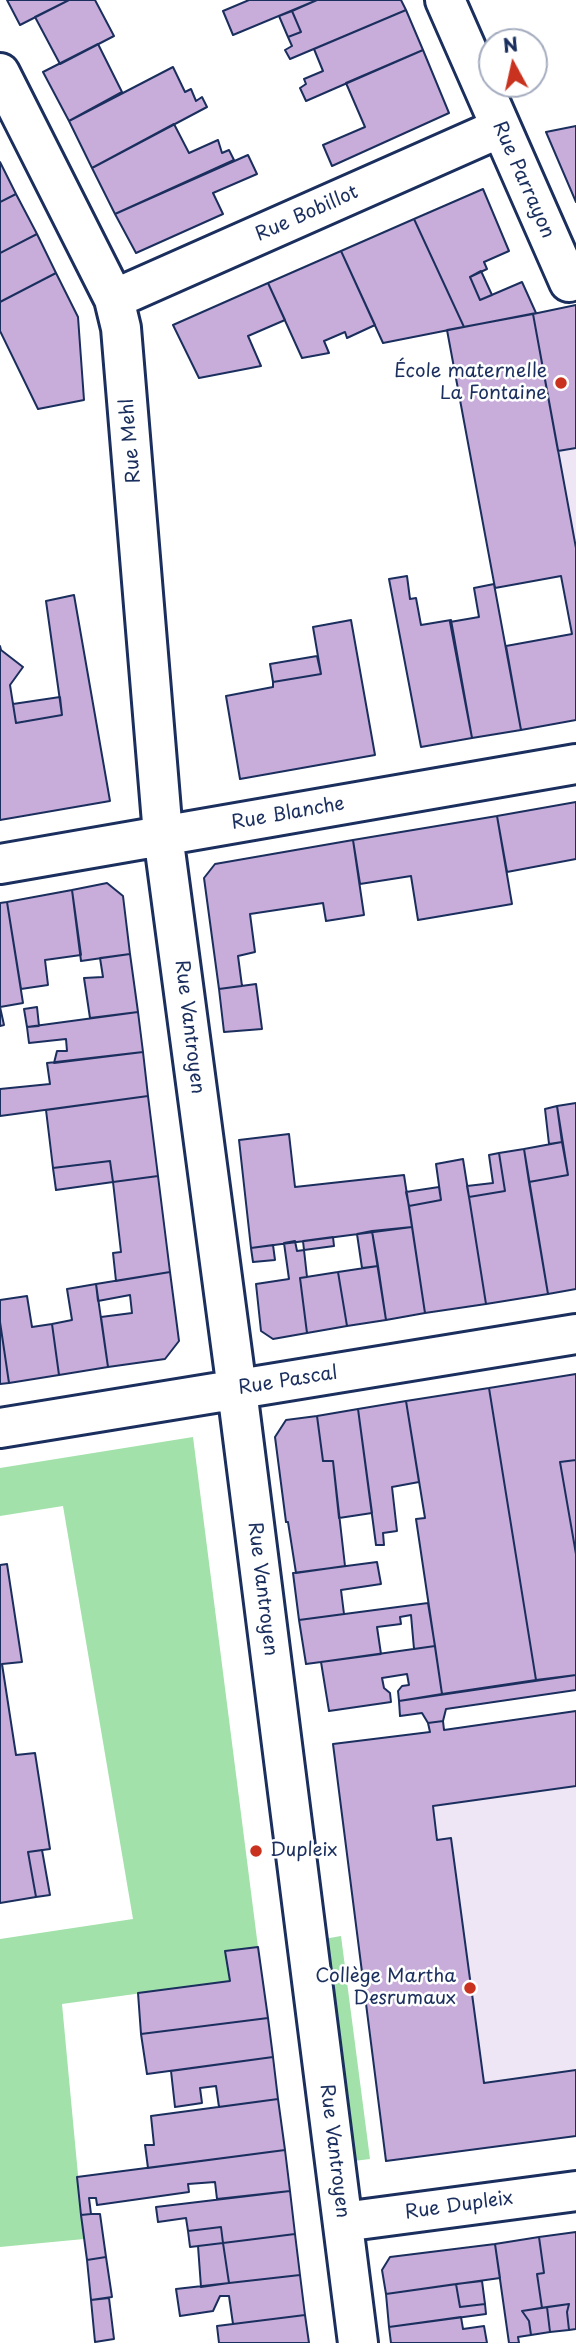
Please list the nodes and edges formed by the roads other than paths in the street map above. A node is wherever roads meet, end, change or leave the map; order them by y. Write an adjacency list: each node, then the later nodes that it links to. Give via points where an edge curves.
1 (445, 0): 3 (street, Rue Parrayon)
2 (0, 73): 5 (street, Rue Mehl)
3 (500, 128): 4 (street, Rue Parrayon); 5 (street, Rue Bobillot)
4 (569, 282)
5 (114, 299): 7 (street, Rue Mehl, via 121,328)
6 (576, 764): 7 (street, Rue Blanche)
7 (163, 835): 8 (street, Rue Blanche); 10 (street, Rue Vantroyen)
8 (0, 864)
9 (576, 1334): 10 (street, Rue Pascal)
10 (237, 1390): 11 (street, Rue Pascal); 13 (street, Rue Vantroyen)
11 (0, 1428)
12 (576, 2191): 13 (street, Rue Dupleix)
13 (343, 2222): 14 (street, Rue Vantroyen)
14 (358, 2343)

